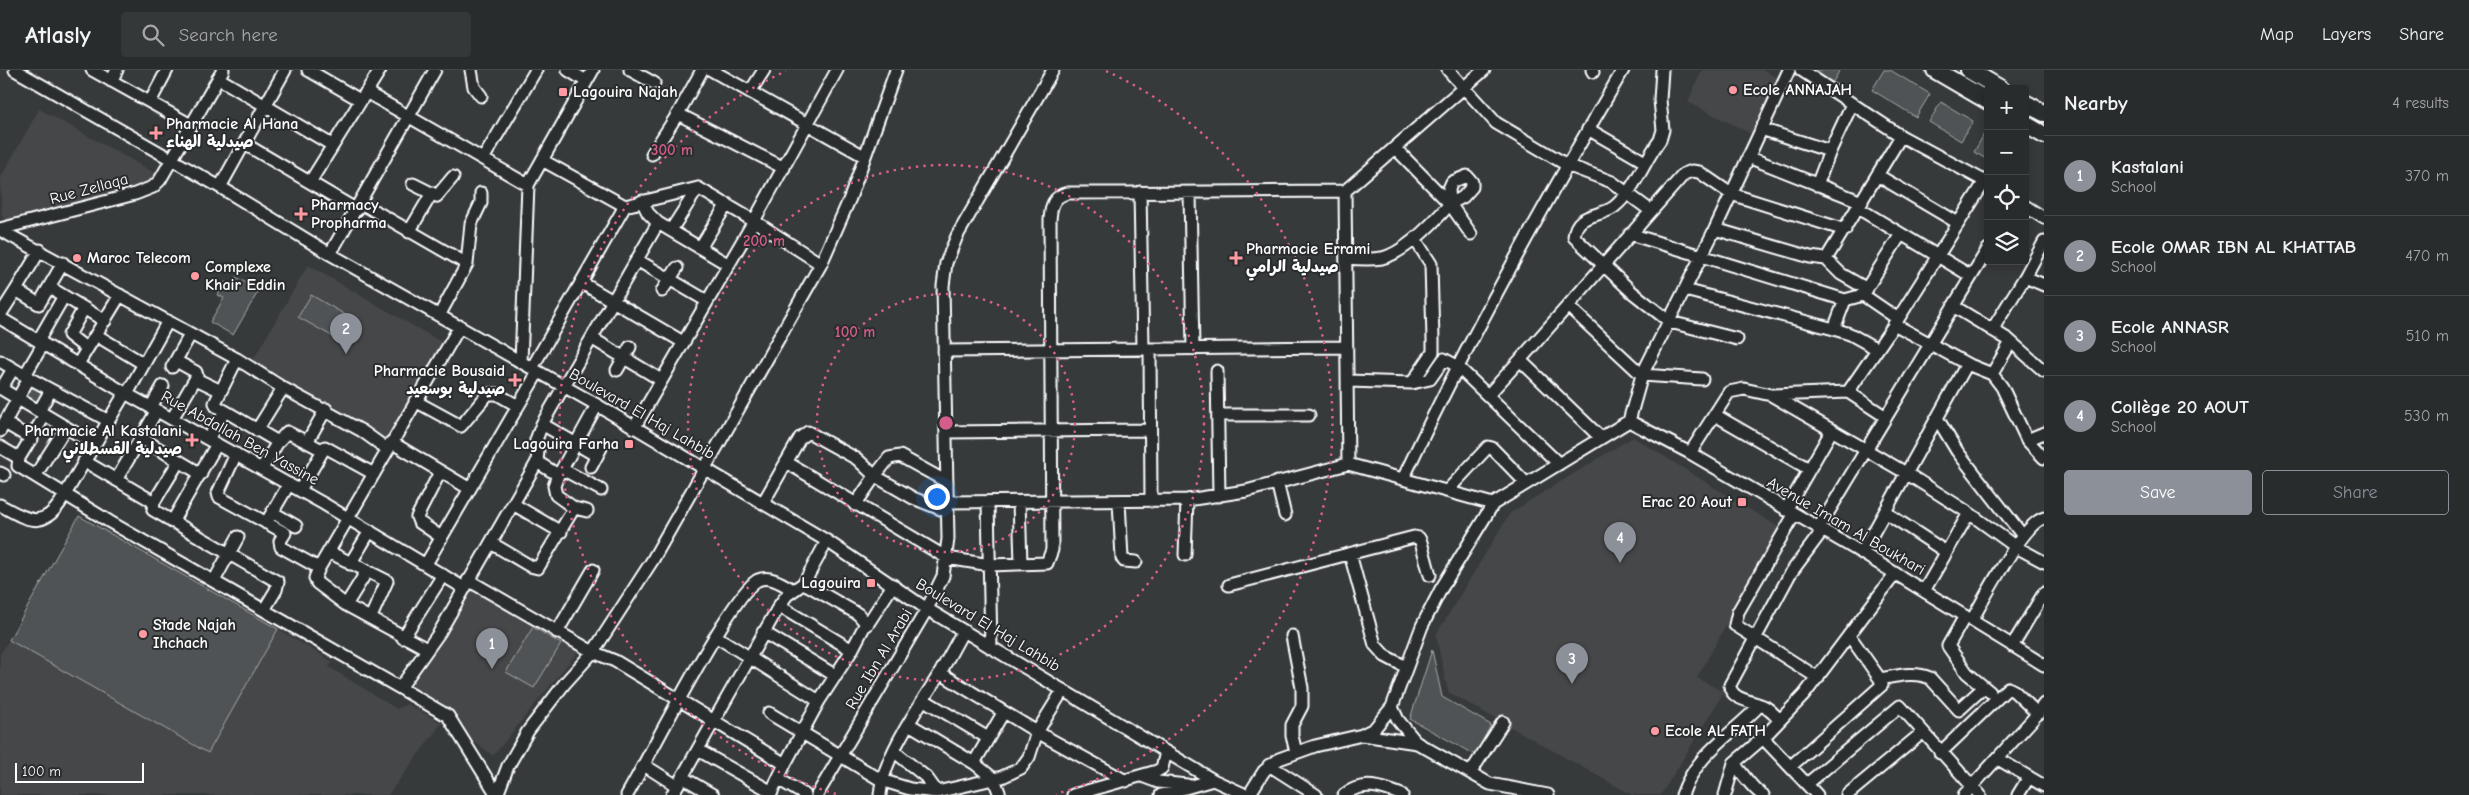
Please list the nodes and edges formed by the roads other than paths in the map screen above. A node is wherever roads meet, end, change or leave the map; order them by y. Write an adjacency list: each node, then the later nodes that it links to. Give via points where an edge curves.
1 (15, 70): 60 (street, Boulevard El Haj Lahbib)
2 (92, 70): 29 (street)
3 (117, 70): 29 (street)
4 (167, 70): 38 (street)
5 (285, 70): 40 (street)
6 (308, 70): 35 (street)
7 (380, 70): 35 (street)
8 (435, 70): 44 (street)
9 (471, 70): 36 (street, via 474,87)
10 (536, 70): 59 (street)
11 (568, 70): 30 (street)
12 (593, 70): 30 (street)
13 (630, 70): 31 (street)
14 (702, 70): 42 (street)
15 (711, 70): 34 (street)
16 (764, 70): 34 (street)
17 (837, 70): 45 (street)
18 (896, 70): 57 (street)
19 (1053, 70): 164 (street, Rue Ibn Al Arabi, via 949,252 944,274)
20 (1448, 70): 33 (street)
21 (1484, 70): 33 (street)
22 (1623, 70): 48 (street)
23 (1662, 70): 62 (street, via 1663,130)
24 (1789, 70): 49 (street)
25 (1801, 70): 39 (street)
26 (1935, 70): 37 (highway)
27 (1969, 70): 32 (highway)
28 (220, 74): 40 (street); 46 (street, Rue Zellaqa)
29 (111, 81): 38 (street)
30 (586, 81): 61 (street)
31 (654, 83)
32 (1994, 85)
33 (1463, 88): 54 (street); 63 (street, via 1496,123)
34 (750, 92): 45 (street)
35 (363, 96): 44 (street); 53 (street)
36 (481, 96)
37 (1984, 99)
38 (150, 102): 46 (street)
39 (1852, 104): 51 (street); 55 (street)
40 (266, 105): 52 (street); 53 (street)
41 (2029, 105): 43 (highway)
42 (679, 112): 56 (street); 64 (street)
43 (2044, 113)
44 (409, 116): 59 (street); 86 (street)
45 (807, 124): 57 (street); 64 (street)
46 (191, 126): 60 (street, Rue Zellaqa)
47 (2029, 126): 50 (highway)
48 (1588, 129): 62 (street); 63 (street)
49 (1761, 129): 55 (street); 58 (street)
50 (2044, 135)
51 (1901, 136): 65 (street); 67 (street)
52 (246, 144): 68 (street); 73 (street)
53 (332, 145): 68 (street)
54 (1395, 148): 75 (street); 84 (street)
55 (1830, 152): 71 (street)
56 (652, 154)
57 (864, 156): 115 (street, via 850,198)
58 (1748, 157): 71 (street); 81 (street)
59 (483, 159): 70 (street)
60 (171, 160): 73 (street, Boulevard El Haj Lahbib); 94 (street, Rue Zellaqa, via 160,180 145,191)
61 (542, 160): 70 (street); 87 (street)
62 (1645, 162): 78 (street)
63 (1567, 165): 78 (street, via 1600,176); 175 (street)
64 (784, 168): 91 (street)
65 (1877, 175): 85 (street); 93 (street)
66 (453, 177): 79 (street, via 440,195)
67 (1984, 181)
68 (310, 182): 86 (street)
69 (413, 184): 79 (street)
70 (528, 185): 171 (street)
71 (1817, 185): 85 (street)
72 (1984, 185): 93 (street)
73 (220, 187): 106 (street, Boulevard El Haj Lahbib)
74 (698, 188): 82 (street); 83 (street); 96 (street)
75 (1345, 191): 77 (street); 110 (street)
76 (1140, 192): 77 (street); 160 (street, via 1068,193 1053,201 1050,220); 161 (street)
77 (1190, 192): 162 (street)
78 (1628, 192): 89 (street); 117 (street, via 1606,212 1581,220 1574,231 1578,243)
79 (432, 193): 98 (street)
80 (481, 193): 114 (street, via 481,203 471,224)
81 (1730, 194): 89 (street, via 1699,172 1692,171 1684,174); 95 (street); 97 (street)
82 (642, 201): 87 (street); 92 (street)
83 (727, 204): 91 (street); 104 (street)
84 (1450, 204): 99 (street); 102 (street)
85 (1860, 205): 97 (street); 101 (street)
86 (359, 206): 98 (street); 106 (street)
87 (625, 206): 122 (street)
88 (2029, 209): 90 (street)
89 (1651, 211): 100 (street)
90 (2044, 218)
91 (754, 221): 115 (street); 116 (street)
92 (658, 223): 96 (street); 111 (street)
93 (1958, 223): 109 (street)
94 (0, 229): 105 (street)
95 (1715, 229): 108 (street); 112 (street)
96 (671, 230): 104 (street)
97 (1845, 230): 112 (street)
98 (409, 232): 114 (street)
99 (1471, 234)
100 (1630, 234): 108 (street); 117 (street)
101 (1901, 234): 109 (street); 128 (street)
102 (1415, 239): 110 (street, via 1397,252 1380,258); 165 (street, via 1431,264)
103 (2044, 242): 120 (street)
104 (700, 248): 116 (street)
105 (40, 250): 113 (street); 125 (street)
106 (330, 254): 139 (street, Boulevard El Haj Lahbib)
107 (1984, 255): 119 (street)
108 (1700, 257): 126 (street); 132 (street)
109 (1938, 257): 119 (street); 144 (street)
110 (1346, 258): 158 (street)
111 (637, 260): 121 (street); 133 (street)
112 (1826, 260): 128 (street)
113 (63, 263): 124 (street); 129 (street)
114 (467, 264): 139 (street)
115 (821, 264): 251 (street)
116 (729, 266): 131 (street)
117 (1603, 266): 135 (street); 143 (street)
118 (677, 268): 121 (street)
119 (1971, 276): 136 (street)
120 (2025, 277): 123 (street); 147 (street)
121 (670, 279): 127 (street); 131 (street)
122 (582, 283): 133 (street); 177 (street)
123 (2044, 285)
124 (48, 288): 130 (street); 134 (street)
125 (16, 290): 134 (street); 140 (street)
126 (1685, 290): 143 (street); 146 (street)
127 (663, 292)
128 (1865, 292): 132 (street); 144 (street)
129 (120, 295): 141 (street); 142 (street)
130 (64, 296): 137 (street); 138 (street)
131 (707, 300): 154 (street)
132 (1845, 300): 146 (street)
133 (614, 302): 151 (street); 154 (street)
134 (39, 304): 138 (street)
135 (1568, 306): 169 (street); 182 (street)
136 (1953, 306): 147 (street); 156 (street)
137 (84, 308): 141 (street); 159 (street, via 69,335)
138 (54, 312): 153 (street)
139 (440, 314): 145 (street, Boulevard El Haj Lahbib)
140 (2, 319): 148 (street); 153 (street, Rue Abdallah Ben Yassine)
141 (105, 321): 149 (street)
142 (168, 321): 150 (street); 173 (street)
143 (1670, 322): 152 (street); 182 (street)
144 (1896, 322): 156 (street); 163 (street)
145 (460, 326): 171 (street, Boulevard El Haj Lahbib); 200 (street)
146 (1834, 329): 163 (street)
147 (1992, 330): 155 (street)
148 (0, 333)
149 (96, 335): 159 (street); 173 (street)
150 (190, 335): 167 (street); 184 (street, via 174,364 196,372)
151 (593, 339): 166 (street); 190 (street)
152 (1737, 339)
153 (40, 342): 172 (street, Rue Abdallah Ben Yassine); 183 (street)
154 (683, 342): 186 (street)
155 (2011, 342): 180 (street); 181 (street)
156 (1930, 343): 174 (street); 210 (street)
157 (631, 347): 166 (street)
158 (1347, 347): 162 (street); 187 (street)
159 (87, 348): 172 (street)
160 (1050, 349): 161 (street); 164 (street); 222 (street)
161 (1146, 349): 162 (street); 220 (street)
162 (1193, 349)
163 (1877, 349): 195 (street)
164 (944, 351): 223 (street, Rue Ibn Al Arabi)
165 (1432, 352): 168 (street); 188 (street)
166 (624, 358): 178 (street); 186 (street)
167 (237, 359): 191 (street); 194 (street)
168 (1444, 359): 175 (street); 188 (street, via 1430,380)
169 (1520, 360): 197 (street); 225 (street)
170 (0, 361): 176 (street)
171 (522, 362): 177 (street, Boulevard El Haj Lahbib)
172 (78, 364): 196 (street, Rue Abdallah Ben Yassine)
173 (144, 364): 196 (street)
174 (1968, 364): 181 (street); 211 (street)
175 (1458, 366): 197 (street); 259 (street)
176 (13, 369): 183 (street); 192 (street)
177 (535, 370): 190 (street, Boulevard El Haj Lahbib); 202 (street)
178 (618, 370)
179 (1217, 371): 207 (street)
180 (2044, 371)
181 (1992, 374): 228 (street, via 2002,387)
182 (1642, 375): 185 (street); 214 (street)
183 (27, 377): 193 (street); 199 (street)
184 (196, 379): 194 (street); 212 (street)
185 (1702, 379)
186 (660, 380): 218 (street)
187 (1348, 381): 188 (street); 247 (street)
188 (1412, 383)
189 (163, 386): 203 (street)
190 (565, 386): 201 (street, Boulevard El Haj Lahbib); 215 (street)
191 (283, 388): 204 (street); 219 (street)
192 (1, 389): 199 (street)
193 (51, 390): 206 (street); 213 (street)
194 (221, 391): 205 (street, via 215,405)
195 (1848, 392): 198 (street); 210 (street)
196 (126, 393): 203 (street, Rue Abdallah Ben Yassine); 213 (street)
197 (1488, 395): 248 (street)
198 (1771, 395): 209 (street, via 1734,390 1729,392); 221 (street)
199 (18, 398): 206 (street); 216 (street)
200 (415, 402): 202 (street, via 461,426 488,394 497,394); 234 (street)
201 (597, 405): 218 (street, Boulevard El Haj Lahbib); 233 (street)
202 (518, 406): 265 (street)
203 (154, 409): 212 (street, Rue Abdallah Ben Yassine); 227 (street)
204 (326, 410): 231 (street); 234 (street)
205 (225, 411): 219 (street); 229 (street)
206 (42, 413): 217 (street); 226 (street)
207 (1218, 415): 208 (street); 269 (street)
208 (1309, 415)
209 (1715, 415): 238 (street); 250 (street)
210 (1886, 418): 237 (street)
211 (1937, 418): 254 (street); 298 (street, via 1957,450)
212 (172, 419): 229 (street, Rue Abdallah Ben Yassine)
213 (107, 420): 232 (street)
214 (1629, 421): 225 (street); 238 (street, Avenue Imam Al Boukhari)
215 (542, 424): 233 (street); 245 (street, via 536,440)
216 (2, 427): 226 (street)
217 (66, 427): 232 (street); 257 (street)
218 (634, 428): 251 (street, Boulevard El Haj Lahbib)
219 (257, 430): 230 (street)
220 (1150, 430): 222 (street); 272 (street)
221 (1832, 430): 237 (street); 250 (street)
222 (1050, 431): 223 (street); 276 (street)
223 (946, 432): 261 (street, Rue Ibn Al Arabi)
224 (2044, 433): 228 (street)
225 (1600, 437): 248 (street)
226 (32, 438): 241 (street)
227 (141, 438): 243 (street); 260 (street)
228 (2027, 440): 242 (street)
229 (213, 441): 239 (street, Rue Abdallah Ben Yassine); 255 (street)
230 (278, 442): 231 (street, via 287,432); 249 (street)
231 (308, 442): 236 (street)
232 (94, 444): 244 (street)
233 (575, 444): 240 (street); 253 (street)
234 (389, 445): 252 (street); 256 (street)
235 (0, 447): 241 (street)
236 (322, 450): 256 (street, via 327,447); 264 (street)
237 (1866, 451): 254 (street); 294 (street)
238 (1690, 453): 287 (street, Avenue Imam Al Boukhari)
239 (236, 454): 249 (street, Rue Abdallah Ben Yassine); 293 (street, via 218,495)
240 (596, 457)
241 (19, 458): 257 (street, via 18,466)
242 (2044, 458)
243 (178, 460): 255 (street); 273 (street)
244 (84, 461): 260 (street); 268 (street)
245 (537, 462): 253 (street); 278 (street)
246 (786, 462): 258 (street, via 800,438 808,432 857,459); 277 (street); 281 (street)
247 (1348, 464): 259 (street); 262 (street)
248 (1559, 464): 263 (street)
249 (262, 468): 264 (street, Rue Abdallah Ben Yassine)
250 (1809, 469): 287 (street)
251 (705, 470): 277 (street, Boulevard El Haj Lahbib); 350 (street, via 652,561)
252 (440, 472): 265 (street); 300 (street, via 417,517 419,522)
253 (560, 472): 266 (street); 283 (street, via 554,486 556,495)
254 (1906, 473): 286 (street); 288 (street)
255 (201, 474): 292 (street)
256 (374, 474): 290 (street)
257 (35, 476): 268 (street)
258 (875, 476): 261 (street, via 889,458 900,456); 281 (street); 282 (street, via 907,495)
259 (1403, 479): 267 (street)
260 (116, 480): 273 (street)
261 (947, 482): 282 (street, Rue Ibn Al Arabi)
262 (1277, 482): 269 (street); 289 (street)
263 (1526, 483): 267 (street, via 1488,446); 279 (street)
264 (294, 487): 285 (street); 290 (street, Rue Abdallah Ben Yassine)
265 (470, 489): 300 (street)
266 (601, 490)
267 (1447, 491): 279 (street)
268 (64, 495): 280 (street, via 52,513 41,519 26,519); 323 (street)
269 (1219, 496): 270 (street)
270 (1187, 500): 272 (street); 309 (street)
271 (1119, 501): 272 (street); 276 (street); 311 (street, via 1122,558)
272 (1152, 501)
273 (154, 502): 292 (street, via 153,510)
274 (988, 502): 275 (street); 282 (street); 316 (street)
275 (1019, 502): 276 (street); 313 (street)
276 (1052, 502): 313 (street, via 1051,557 1044,564)
277 (762, 503): 301 (street, Boulevard El Haj Lahbib)
278 (513, 504): 296 (street); 302 (street)
279 (1493, 504): 353 (street, via 1441,589)
280 (0, 505)
281 (855, 505): 310 (street)
282 (948, 507): 310 (street, Rue Ibn Al Arabi)
283 (574, 508): 284 (street); 296 (street)
284 (587, 511)
285 (272, 512): 293 (street); 297 (street, via 293,524)
286 (1885, 512): 305 (street); 306 (street)
287 (1790, 513): 294 (street, Avenue Imam Al Boukhari); 345 (street, via 1735,621 1737,628)
288 (1969, 513): 303 (street); 305 (street)
289 (1285, 516)
290 (348, 518): 295 (street, Rue Abdallah Ben Yassine); 304 (street)
291 (2044, 518): 298 (street, via 2034,522)
292 (172, 522): 308 (street)
293 (266, 523): 297 (street)
294 (1820, 530): 306 (street, Avenue Imam Al Boukhari); 345 (street, via 1790,574)
295 (370, 531): 314 (street); 315 (street, Rue Abdallah Ben Yassine)
296 (561, 532): 302 (street, via 538,568)
297 (285, 534): 317 (street, via 281,547)
298 (2023, 536): 303 (street)
299 (238, 537): 308 (street)
300 (441, 537): 315 (street)
301 (827, 542): 324 (street); 326 (street, Boulevard El Haj Lahbib)
302 (491, 543): 325 (street)
303 (2016, 547): 312 (street); 336 (street)
304 (329, 552): 314 (street); 317 (street)
305 (1946, 552): 329 (street)
306 (1862, 553): 320 (street, Avenue Imam Al Boukhari)
307 (1350, 554): 322 (street, via 1418,538); 327 (street); 353 (street, via 1375,646 1385,656)
308 (229, 555): 323 (street); 334 (street, via 278,582)
309 (1185, 556)
310 (947, 558): 316 (street); 333 (street, Rue Ibn Al Arabi, via 943,576)
311 (1136, 562)
312 (2044, 562)
313 (1021, 563): 316 (street)
314 (350, 564): 319 (street)
315 (426, 564): 321 (street, Rue Abdallah Ben Yassine)
316 (990, 564): 347 (street)
317 (319, 568): 331 (street, via 315,578 317,583)
318 (593, 570): 339 (street)
319 (367, 571): 331 (street); 335 (street, via 388,583)
320 (1895, 574): 329 (street, Avenue Imam Al Boukhari); 342 (street)
321 (443, 575): 325 (street, Rue Abdallah Ben Yassine); 344 (street)
322 (1430, 575)
323 (214, 581): 334 (street)
324 (804, 583): 328 (street); 337 (street, via 858,614)
325 (466, 584): 339 (street, Rue Abdallah Ben Yassine); 348 (street)
326 (893, 585): 333 (street, Boulevard El Haj Lahbib); 337 (street)
327 (1229, 585)
328 (793, 590): 332 (street); 343 (street, via 766,578 756,581 736,605)
329 (1924, 591): 336 (street, Avenue Imam Al Boukhari)
330 (2044, 593): 346 (street)
331 (346, 605): 335 (street)
332 (779, 606): 340 (street); 349 (street)
333 (927, 609): 338 (street, Boulevard El Haj Lahbib); 387 (street, Rue Ibn Al Arabi)
334 (264, 610): 358 (street)
335 (371, 617): 344 (street)
336 (1968, 618): 346 (street, Avenue Imam Al Boukhari); 359 (street, via 1948,646 1962,667)
337 (866, 625): 349 (street)
338 (963, 631): 347 (street, Boulevard El Haj Lahbib); 354 (street)
339 (557, 632): 350 (street, Rue Abdallah Ben Yassine)
340 (763, 632): 351 (street); 355 (street)
341 (1292, 636): 385 (street, via 1302,688 1302,706 1292,725)
342 (1849, 636): 356 (street); 357 (street)
343 (717, 637): 351 (street); 364 (street)
344 (403, 638): 348 (street)
345 (1754, 638): 356 (street); 365 (street, via 1730,689 1745,700)
346 (2012, 646): 352 (street, Avenue Imam Al Boukhari)
347 (991, 648): 360 (street, Boulevard El Haj Lahbib)
348 (427, 650): 358 (street)
349 (852, 650): 355 (street)
350 (593, 652): 364 (street, Rue Abdallah Ben Yassine, via 615,661); 412 (street, via 528,731 508,766)
351 (749, 657): 362 (street); 371 (street)
352 (2044, 665)
353 (1406, 667): 366 (street)
354 (940, 673): 363 (street); 369 (street)
355 (836, 676): 362 (street)
356 (1818, 678): 370 (street)
357 (1880, 679): 359 (street, via 1912,674 1925,676 1959,710); 394 (street, via 1880,688)
358 (400, 688): 412 (street, via 448,716)
359 (1984, 688): 361 (street)
360 (1063, 690): 376 (street); 384 (street, Boulevard El Haj Lahbib)
361 (1998, 697): 367 (street, via 2010,689); 386 (street)
362 (819, 700): 375 (street)
363 (924, 700): 373 (street); 379 (street)
364 (678, 701): 371 (street, Rue Abdallah Ben Yassine); 392 (street)
365 (1760, 705): 370 (street); 426 (street, via 1707,752)
366 (1392, 707): 378 (street, via 1374,728); 381 (street)
367 (2038, 712): 374 (street); 388 (street)
368 (769, 713): 375 (street)
369 (1004, 713): 376 (street); 379 (street)
370 (1779, 719): 380 (street)
371 (714, 722): 382 (street); 391 (street, Rue Abdallah Ben Yassine)
372 (1504, 722): 395 (street)
373 (909, 724): 383 (street); 389 (street)
374 (2044, 725)
375 (802, 732): 387 (street); 391 (street)
376 (1037, 732): 399 (street, via 1021,768); 402 (street)
377 (1922, 733): 386 (street); 409 (street, via 1899,706); 429 (street)
378 (1362, 734): 381 (street); 385 (street)
379 (988, 738): 389 (street)
380 (1763, 738): 390 (street); 394 (street)
381 (1417, 743): 395 (street)
382 (698, 750): 404 (street); 410 (street)
383 (895, 752): 400 (street); 408 (street, via 922,773)
384 (1166, 752): 396 (street, via 1162,768); 401 (street, Boulevard El Haj Lahbib)
385 (1296, 752): 393 (street)
386 (1940, 753): 407 (street)
387 (840, 755): 400 (street); 416 (street, Rue Ibn Al Arabi)
388 (1998, 759): 397 (street); 407 (street)
389 (974, 763): 399 (street)
390 (1734, 763): 427 (street); 428 (street, via 1756,791)
391 (786, 764): 398 (street)
392 (644, 765): 404 (street); 413 (street)
393 (1269, 765): 421 (street); 422 (street)
394 (1791, 766): 409 (street)
395 (1471, 772): 406 (street)
396 (1142, 776): 402 (street); 403 (street, via 1165,784)
397 (2029, 778): 405 (street); 431 (street)
398 (778, 779): 410 (street); 415 (street)
399 (994, 779): 408 (street); 418 (street)
400 (881, 780): 408 (street, via 910,789); 417 (street)
401 (1213, 780): 403 (street); 421 (street, Boulevard El Haj Lahbib)
402 (1126, 781): 419 (street)
403 (1193, 785): 411 (street)
404 (677, 786): 414 (street)
405 (2044, 788): 432 (street)
406 (1490, 790): 425 (street)
407 (1976, 791): 430 (street)
408 (937, 792)
409 (1813, 792)
410 (771, 793)
411 (1176, 793): 420 (street)
412 (497, 795)
413 (627, 795)
414 (712, 795)
415 (805, 795)
416 (817, 795)
417 (880, 795)
418 (1000, 795)
419 (1074, 795)
420 (1161, 795)
421 (1248, 795)
422 (1316, 795)
423 (1344, 795): 424 (street, via 1369,785)
424 (1402, 795)
425 (1548, 795)
426 (1682, 795)
427 (1725, 795)
428 (1763, 795)
429 (1847, 795)
430 (1964, 795)
431 (2018, 795)
432 (2040, 795)

